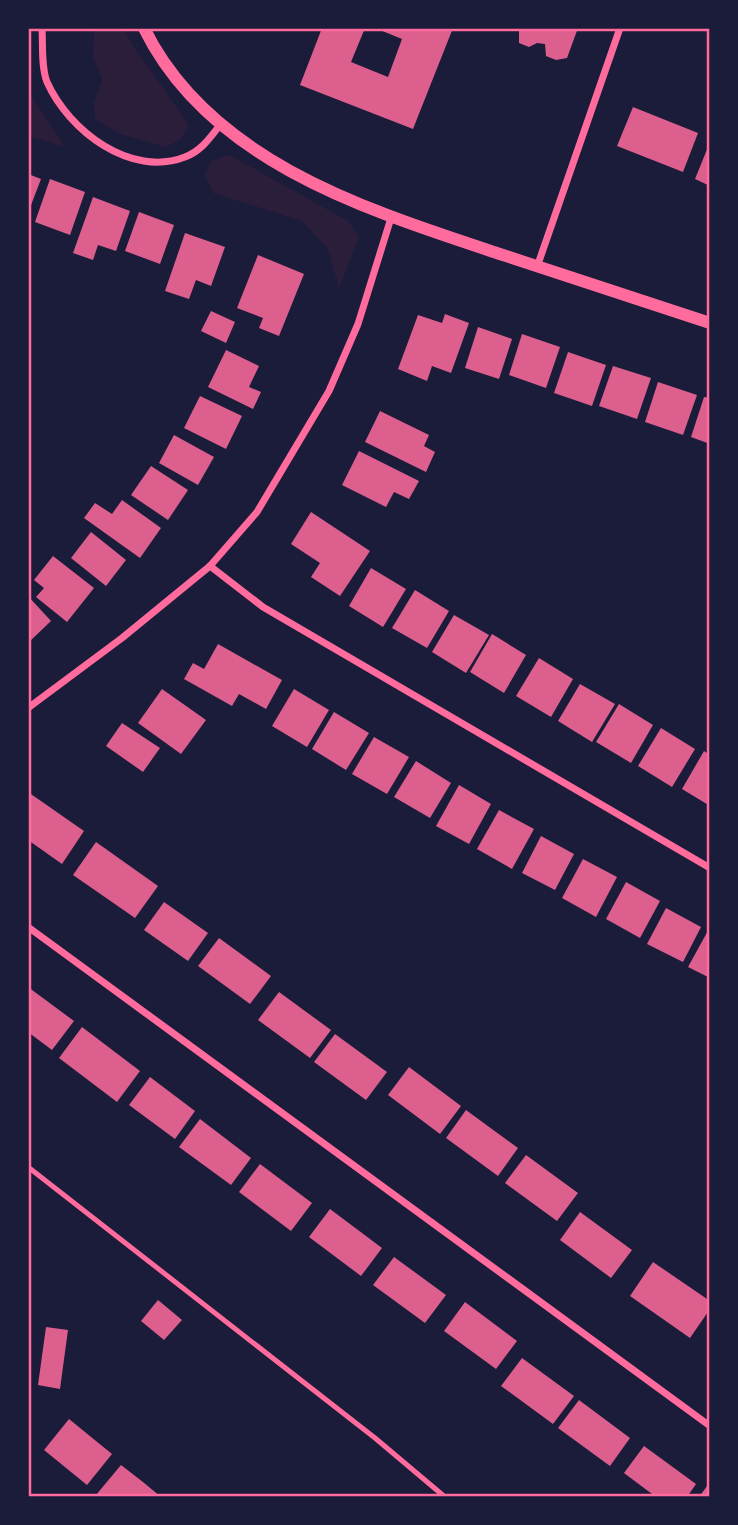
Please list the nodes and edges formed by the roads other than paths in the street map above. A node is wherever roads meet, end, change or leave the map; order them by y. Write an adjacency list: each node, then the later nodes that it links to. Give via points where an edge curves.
1 (42, 28): 4 (street, via 46,79 65,111 94,141 132,158 161,164 203,147)
2 (144, 28): 4 (street, via 180,82)
3 (620, 28): 6 (street)
4 (220, 125): 5 (street, via 319,186)
5 (391, 218): 6 (street); 8 (street, via 358,324 329,391 257,512)
6 (537, 267): 7 (street)
7 (710, 323)
8 (210, 566): 9 (street); 10 (street, via 263,607)
9 (28, 708)
10 (710, 869)
11 (28, 927): 13 (street)
12 (28, 1167): 14 (lane)
13 (710, 1426)
14 (444, 1497)

